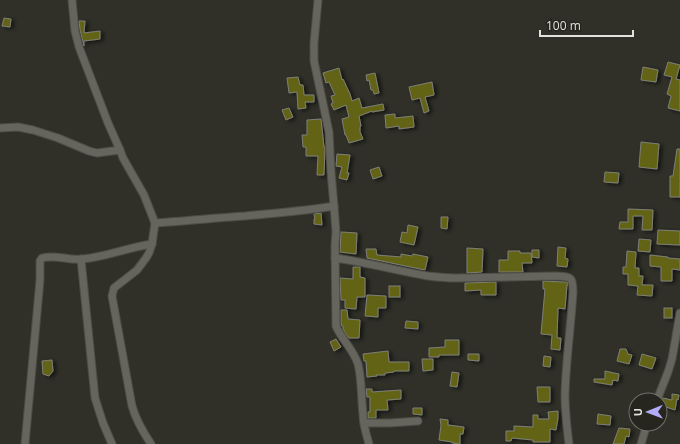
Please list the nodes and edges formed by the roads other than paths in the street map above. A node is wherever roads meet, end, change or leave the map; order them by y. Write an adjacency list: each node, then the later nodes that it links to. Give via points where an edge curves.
1 (72, 0): 4 (street, via 79,47)
2 (318, 0): 5 (street, via 314,61 328,122)
3 (0, 128): 4 (street, via 18,127 33,130 97,153)
4 (120, 150): 6 (street)
5 (334, 206): 6 (street, via 272,214); 8 (street)
6 (155, 223): 7 (street)
7 (152, 244): 9 (street); 17 (street, via 144,262 114,288 112,296 132,406)
8 (336, 258): 13 (street, via 336,326 352,350 358,365); 19 (street, via 428,276 570,278 573,292 565,395)
9 (81, 259): 15 (street, via 51,257 42,258 40,261); 16 (street, via 95,398)
10 (680, 313): 11 (street, via 672,359)
11 (660, 392)
12 (418, 421): 13 (street)
13 (364, 423): 18 (street)
14 (645, 432): 20 (street)
15 (25, 444)
16 (112, 444)
17 (151, 444)
18 (369, 444)
19 (569, 444)
20 (641, 444)

